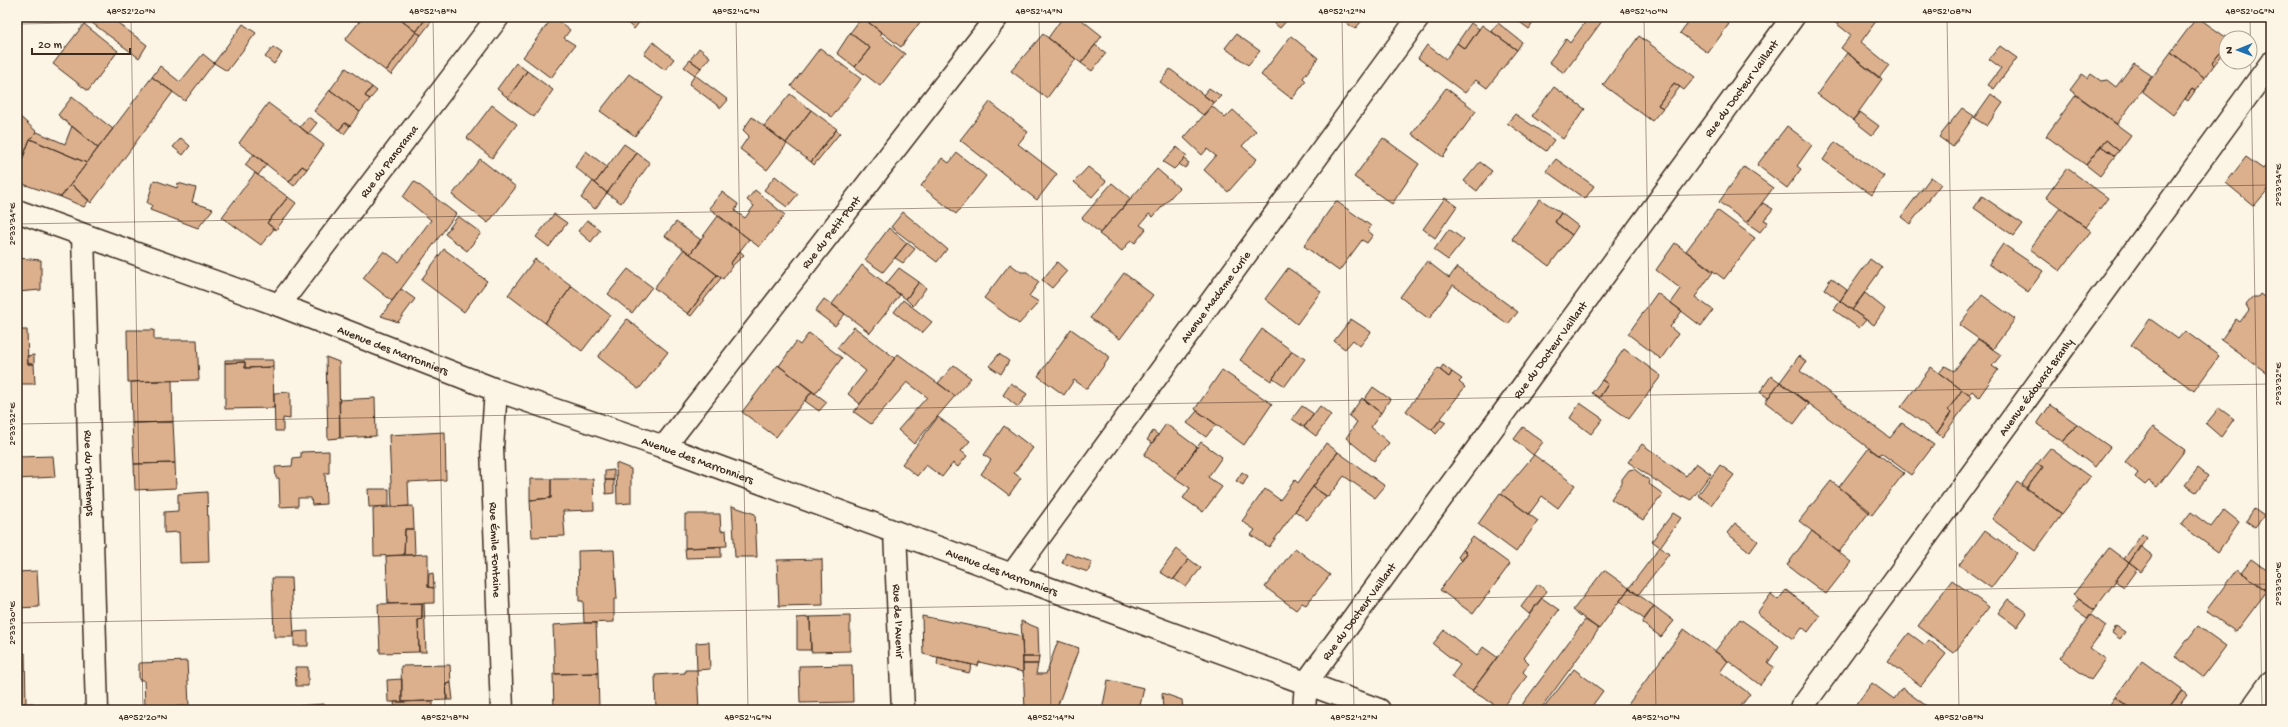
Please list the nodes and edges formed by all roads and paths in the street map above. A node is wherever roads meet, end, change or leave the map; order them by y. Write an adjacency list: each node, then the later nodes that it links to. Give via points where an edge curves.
1 (498, 17): 8 (street, Rue du Panorama)
2 (997, 17): 10 (street, Rue du Petit Pont)
3 (1419, 17): 12 (street, Avenue Madame Curie)
4 (1793, 17): 14 (street, Rue du Docteur Vaillant)
5 (2271, 63): 20 (street, Avenue Édouard Branly)
6 (17, 211): 7 (street, Avenue des Marronniers)
7 (83, 236): 8 (street, Avenue des Marronniers); 15 (street, Rue du Printemps)
8 (279, 305): 9 (street, Avenue des Marronniers)
9 (496, 390): 10 (street, Avenue des Marronniers); 16 (street, Rue Émile Fontaine, via 492,447)
10 (664, 447): 11 (street, Avenue des Marronniers)
11 (895, 532): 12 (street, Avenue des Marronniers); 17 (street, Rue de l'Avenir)
12 (1011, 576): 14 (street, Avenue des Marronniers)
13 (2271, 682): 21 (street)
14 (1306, 683): 18 (street); 19 (street, Avenue des Marronniers)
15 (97, 710)
16 (502, 710)
17 (903, 710)
18 (1304, 710)
19 (1379, 710)
20 (1800, 710)
21 (2250, 710)

